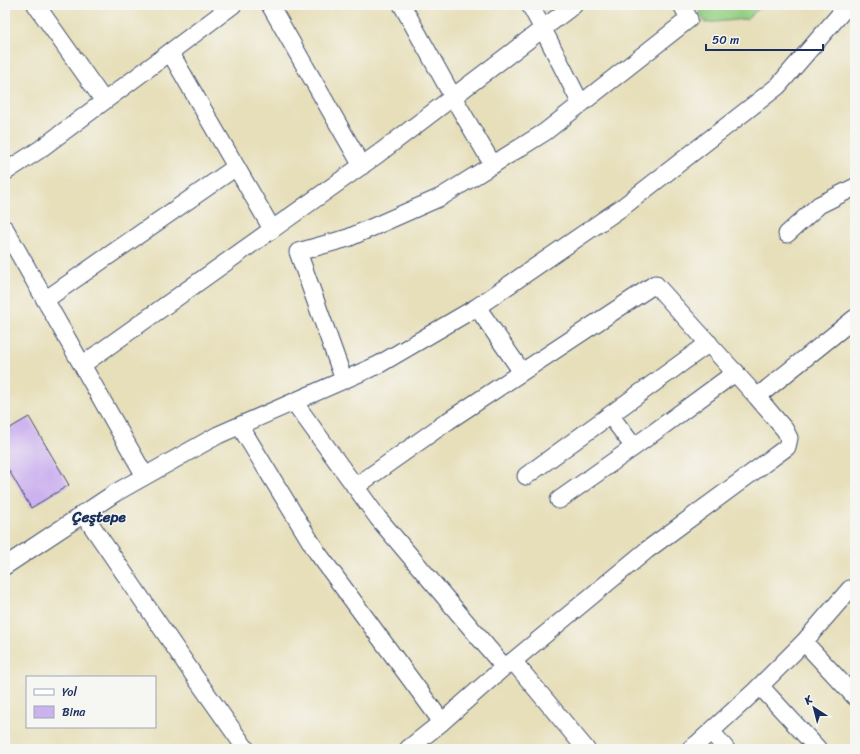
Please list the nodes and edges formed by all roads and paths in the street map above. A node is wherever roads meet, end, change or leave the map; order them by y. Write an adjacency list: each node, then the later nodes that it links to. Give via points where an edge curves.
1 (36, 5): 12 (street)
2 (233, 5): 10 (street)
3 (270, 5): 15 (street)
4 (402, 5): 11 (street)
5 (530, 5): 9 (street)
6 (574, 5): 9 (street)
7 (682, 5): 13 (street, via 689,19)
8 (848, 5): 23 (street, via 778,86 624,206)
9 (543, 29): 11 (street); 13 (street)
10 (170, 52): 12 (street); 16 (street)
11 (453, 97): 14 (street); 15 (street)
12 (104, 101): 17 (street)
13 (581, 104): 14 (street, via 545,132)
14 (493, 165): 29 (street, via 441,197 348,238 298,252)
15 (362, 166): 20 (street)
16 (236, 167): 20 (street); 22 (street)
17 (5, 172)
18 (855, 187): 21 (street, via 819,205)
19 (5, 229): 22 (street)
20 (272, 229): 26 (street)
21 (787, 234)
22 (45, 300): 26 (street)
23 (476, 307): 27 (street); 29 (street, via 378,365)
24 (855, 318): 30 (street)
25 (709, 344): 27 (street, via 655,284); 28 (street); 32 (street)
26 (82, 365): 35 (street)
27 (522, 372): 37 (street)
28 (736, 372): 30 (street); 34 (street)
29 (344, 380): 31 (street)
30 (757, 396): 43 (street, via 787,434 787,447 648,550)
31 (294, 402): 33 (street); 37 (street)
32 (610, 415): 34 (street); 36 (street)
33 (240, 426): 35 (street, via 218,435); 46 (street, via 317,552)
34 (634, 447): 38 (street)
35 (145, 476): 39 (street)
36 (526, 476)
37 (355, 487): 43 (street, via 378,518)
38 (559, 500)
39 (83, 513): 40 (street); 48 (street)
40 (5, 566)
41 (850, 589): 42 (street)
42 (804, 642): 44 (street); 45 (street)
43 (508, 664): 46 (street); 50 (street)
44 (760, 686): 47 (street); 53 (street)
45 (855, 697)
46 (442, 722): 49 (street)
47 (711, 731): 51 (street); 52 (street)
48 (246, 749)
49 (408, 749)
50 (586, 749)
51 (690, 749)
52 (726, 749)
53 (818, 749)

